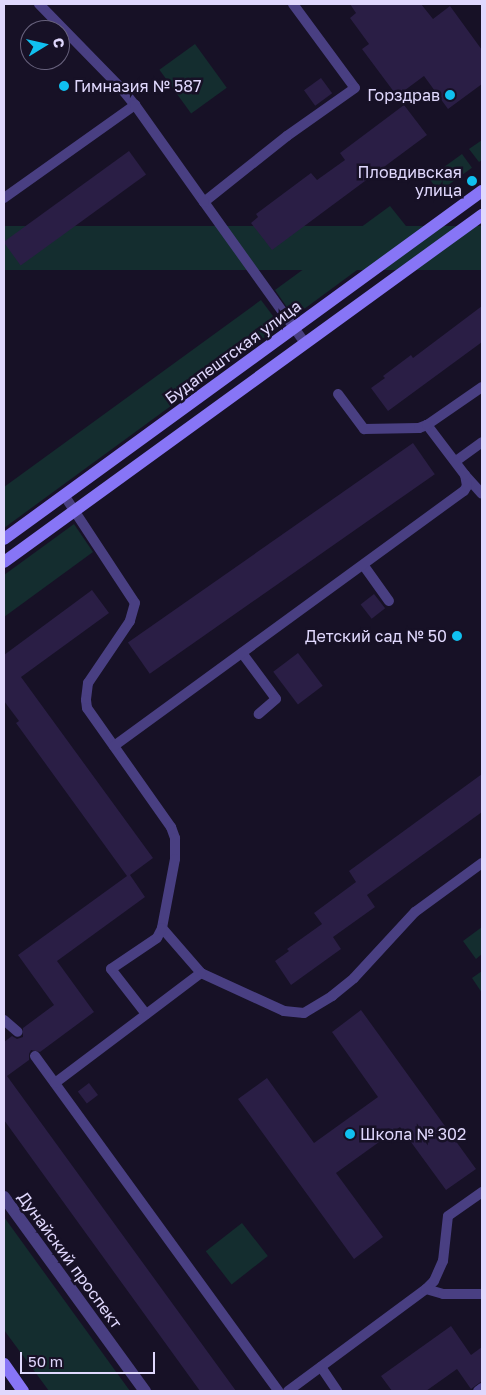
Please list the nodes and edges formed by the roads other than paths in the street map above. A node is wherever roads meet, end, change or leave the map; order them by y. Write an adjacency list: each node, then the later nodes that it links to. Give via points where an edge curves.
1 (40, 4): 3 (lane)
2 (293, 4): 6 (lane, via 355,88 287,136)
3 (135, 105): 5 (lane); 6 (lane)
4 (482, 191): 8 (street, Будапештская улица)
5 (4, 198)
6 (204, 202): 8 (lane)
7 (482, 215): 9 (street)
8 (295, 328): 9 (lane); 17 (street, Будапештская улица)
9 (306, 343): 18 (street)
10 (482, 386): 12 (lane)
11 (338, 394): 12 (lane, via 364,429)
12 (427, 425): 14 (lane)
13 (482, 442): 14 (lane)
14 (456, 461): 15 (lane)
15 (465, 475): 16 (lane); 21 (lane, via 467,486 464,491)
16 (482, 494)
17 (64, 495): 18 (lane); 19 (street, Будапештская улица)
18 (74, 511): 20 (street); 25 (lane, via 135,603 130,621 88,683 86,691 87,708)
19 (4, 539)
20 (4, 562)
21 (364, 566): 22 (lane); 23 (lane)
22 (390, 601)
23 (242, 653): 24 (lane, via 276,699); 25 (lane)
24 (259, 714)
25 (114, 746): 27 (lane, via 165,816 175,838 175,859)
26 (482, 863): 28 (lane, via 415,912 354,978 304,1013 284,1011)
27 (162, 928): 28 (lane); 29 (lane, via 157,938 111,970)
28 (201, 973): 29 (lane)
29 (146, 1014): 33 (lane)
30 (4, 1020): 31 (lane)
31 (18, 1032)
32 (35, 1056): 33 (lane)
33 (55, 1083): 43 (lane)
34 (482, 1192): 36 (lane, via 448,1216 443,1261)
35 (4, 1197): 42 (street, Дунайский проспект)
36 (426, 1290): 37 (lane, via 443,1294); 39 (lane)
37 (482, 1294)
38 (4, 1364): 41 (street)
39 (321, 1367): 44 (lane); 45 (lane)
40 (482, 1388): 46 (lane)
41 (23, 1391)
42 (145, 1391)
43 (278, 1391)
44 (288, 1391)
45 (337, 1391)
46 (478, 1391)

